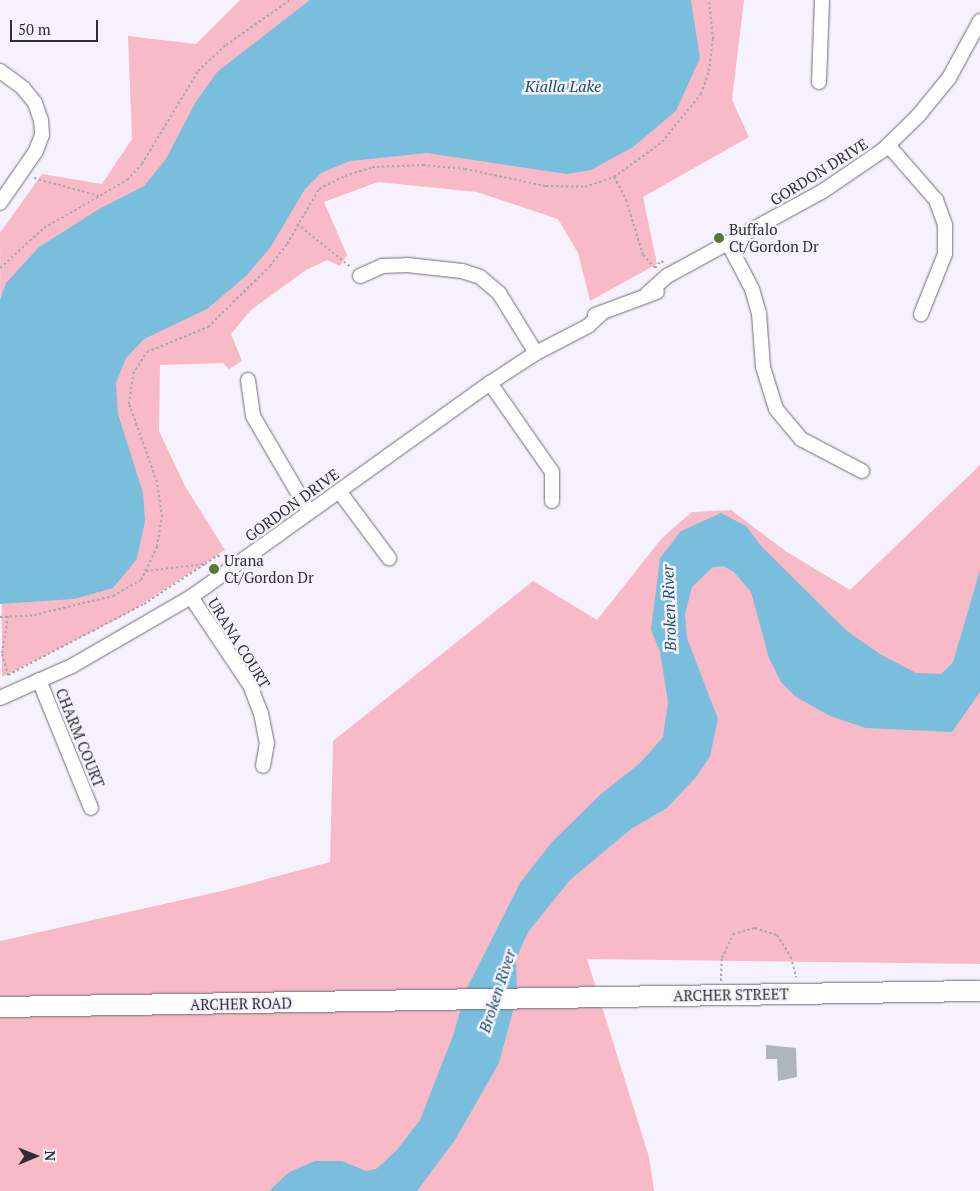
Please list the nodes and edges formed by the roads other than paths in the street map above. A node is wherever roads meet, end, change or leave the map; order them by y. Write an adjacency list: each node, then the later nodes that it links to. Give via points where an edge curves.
1 (822, 0): 4 (street)
2 (980, 21): 5 (street, GORDON DRIVE, via 949,78 918,116)
3 (0, 71): 6 (street, via 23,88 35,103 42,135 36,151)
4 (819, 82)
5 (888, 145): 7 (street, GORDON DRIVE, via 853,173); 9 (street, via 936,200 945,225 945,254)
6 (0, 203)
7 (730, 245): 10 (street, GORDON DRIVE, via 682,271 659,291 602,313 588,326); 13 (street, via 752,289 759,313 763,367 776,408 801,440)
8 (360, 276): 10 (street, via 382,266 407,265 462,271 480,277 499,293)
9 (921, 314)
10 (536, 353): 12 (street, GORDON DRIVE)
11 (248, 380): 16 (street, via 254,416)
12 (490, 383): 14 (street, GORDON DRIVE); 15 (street, via 552,472)
13 (862, 471)
14 (339, 491): 16 (street, GORDON DRIVE); 17 (street)
15 (552, 501)
16 (309, 512): 18 (street, GORDON DRIVE)
17 (389, 558)
18 (191, 597): 19 (street, GORDON DRIVE, via 117,642); 21 (street, URANA COURT, via 250,685 261,713 267,743)
19 (39, 680): 20 (street, GORDON DRIVE); 22 (street, CHARM COURT)
20 (0, 698)
21 (263, 766)
22 (91, 808)
23 (980, 991): 24 (main road, ARCHER STREET)
24 (483, 1000): 25 (main road, ARCHER ROAD)
25 (0, 1007)

